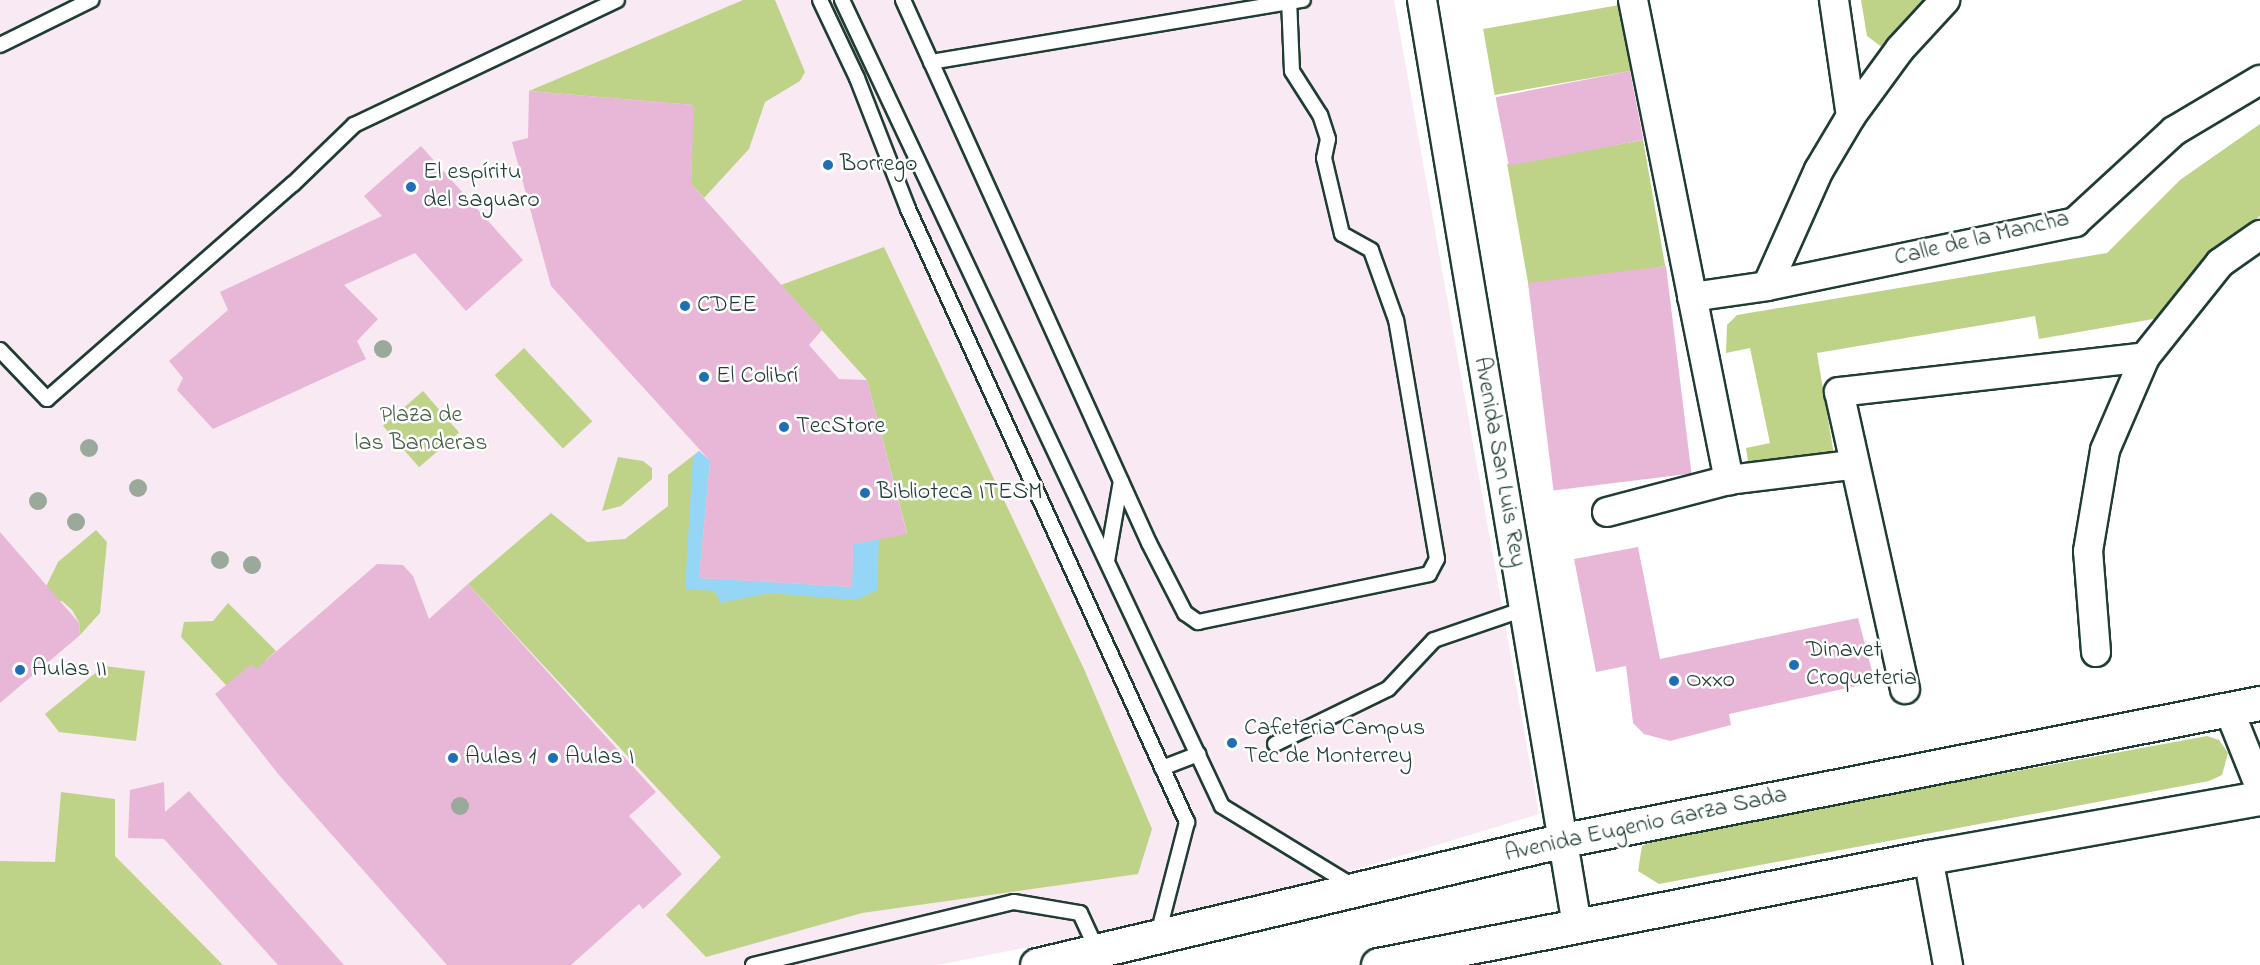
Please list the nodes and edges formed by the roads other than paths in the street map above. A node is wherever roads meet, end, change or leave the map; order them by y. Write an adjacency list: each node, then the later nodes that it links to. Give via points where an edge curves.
1 (91, 0): 12 (lane)
2 (617, 0): 19 (lane, via 421,89 354,124 293,184 47,399)
3 (820, 0): 32 (lane, via 857,78 908,210)
4 (842, 0): 25 (lane)
5 (903, 0): 13 (lane)
6 (1303, 0): 11 (lane)
7 (1422, 0): 26 (street, Avenida San Luis Rey)
8 (1633, 0): 18 (street)
9 (1834, 0): 15 (street)
10 (1945, 0): 15 (street, via 1900,50)
11 (1289, 1): 13 (lane); 22 (lane, via 1292,71 1320,115 1328,139 1324,158 1342,234 1371,250 1395,320 1437,559 1429,574 1198,622 1185,613)
12 (0, 45)
13 (931, 63): 22 (lane)
14 (2260, 80): 17 (street, Calle de la Mancha, via 2174,131 2075,222)
15 (1851, 116): 17 (street, via 1809,189)
16 (2260, 235): 20 (street, via 2220,263)
17 (1767, 286): 18 (street, Calle de la Mancha)
18 (1692, 297): 23 (street)
19 (0, 350)
20 (2145, 357): 21 (street, via 1839,392); 27 (street, via 2105,450 2088,550)
21 (1852, 465): 23 (street); 28 (street)
22 (1121, 480): 25 (lane)
23 (1729, 480): 24 (street)
24 (1607, 512)
25 (1107, 561): 31 (lane)
26 (1524, 609): 30 (lane, via 1434,640 1388,688); 35 (street, Avenida San Luis Rey)
27 (2096, 652)
28 (1905, 689)
29 (2245, 706): 33 (street); 35 (street, Avenida Eugenio Garza Sada)
30 (1275, 744)
31 (1198, 754): 32 (lane); 37 (lane, via 1222,806 1233,816)
32 (1162, 768): 39 (lane, via 1187,822)
33 (2260, 787)
34 (2260, 798): 36 (street)
35 (1564, 840): 37 (street, Avenida Eugenio Garza Sada); 38 (street, Avenida San Luis Rey)
36 (1928, 857): 38 (street); 45 (street)
37 (1357, 889): 39 (street, Avenida Eugenio Garza Sada)
38 (1577, 924): 41 (street)
39 (1157, 936): 40 (street, Avenida Eugenio Garza Sada)
40 (1097, 950): 42 (lane, via 1080,913 1014,902); 43 (street, Avenida Eugenio Garza Sada)
41 (1442, 959): 44 (street)
42 (753, 965)
43 (1037, 965)
44 (1378, 965)
45 (1948, 965)

